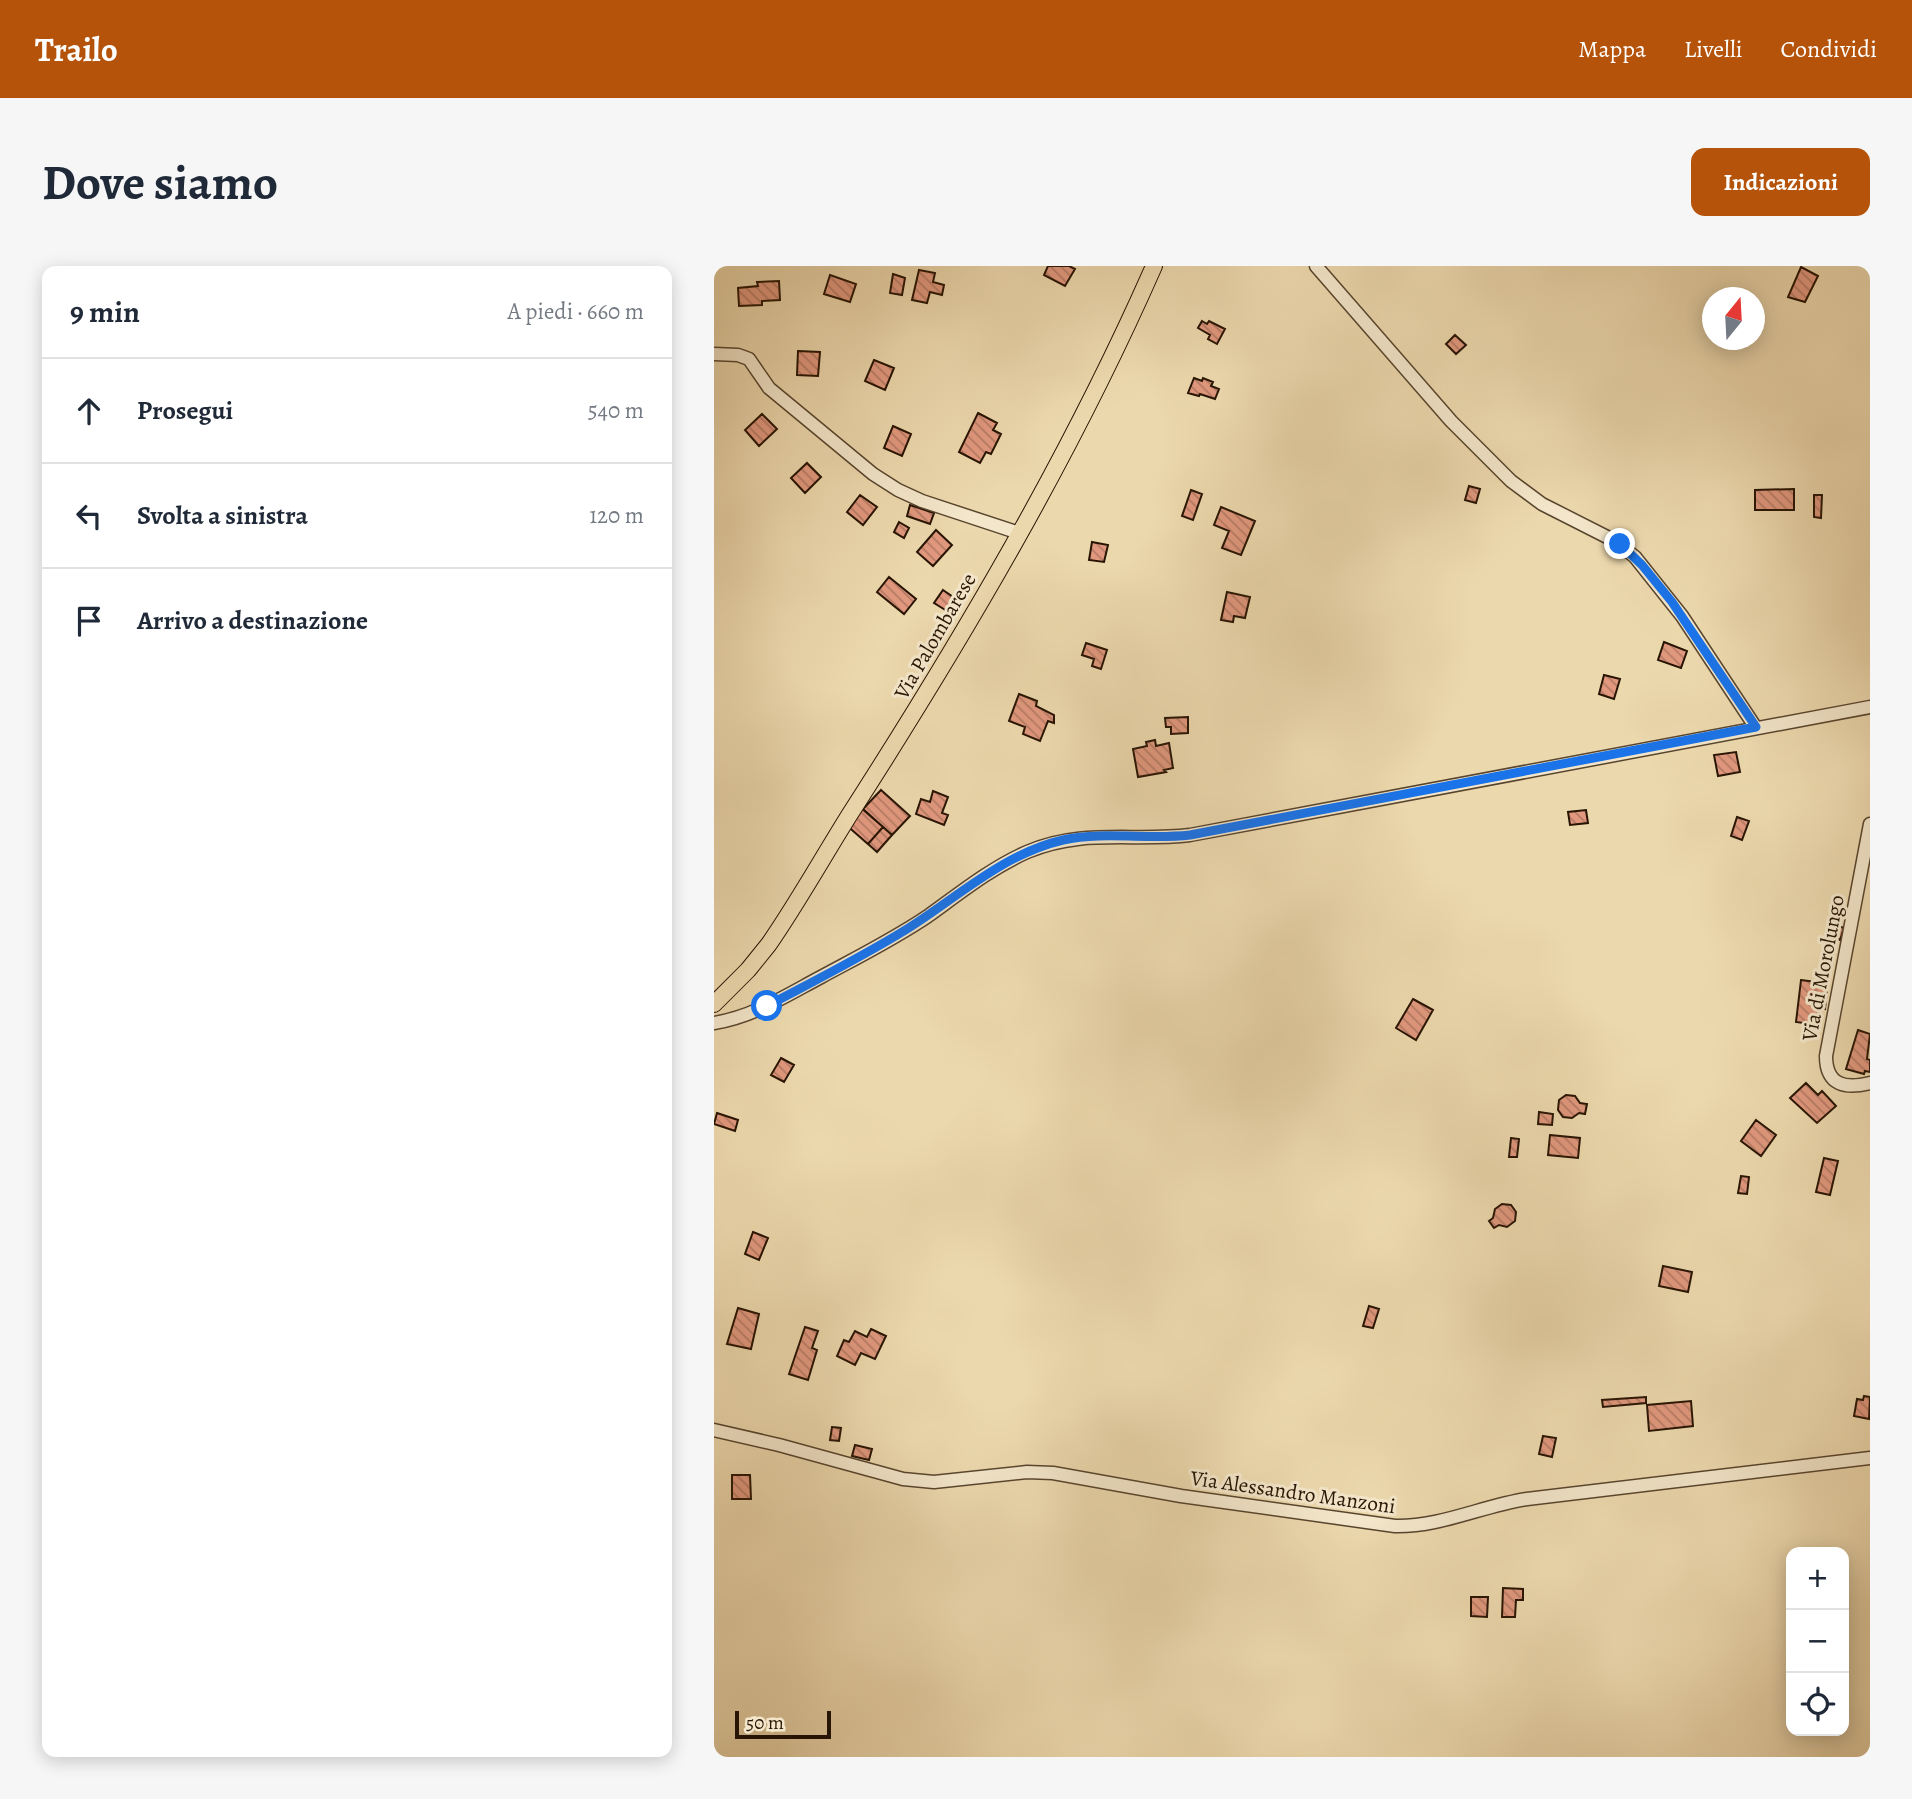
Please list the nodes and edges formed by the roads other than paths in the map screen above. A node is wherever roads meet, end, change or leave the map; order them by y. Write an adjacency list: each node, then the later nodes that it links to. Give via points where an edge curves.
1 (1154, 266): 4 (main road, Via Palombarese, via 1104,375)
2 (1316, 266): 6 (street, via 1505,476 1536,500 1602,533 1635,558 1682,617)
3 (714, 354): 4 (street, via 749,359 769,388 892,487)
4 (1019, 533): 8 (main road, Via Palombarese, via 900,737 782,924 755,962)
5 (1870, 707): 6 (street)
6 (1756, 727): 9 (street, via 1190,835 1062,840 1009,861 888,941 767,1006)
7 (1870, 824): 10 (street, Via di Morolungo, via 1826,1056 1828,1072 1838,1083 1853,1087)
8 (714, 1004)
9 (714, 1023)
10 (1870, 1083)
11 (714, 1430): 12 (street, Via Alessandro Manzoni, via 903,1479 934,1482 1053,1473 1191,1498 1395,1526 1430,1523 1527,1499)
12 (1870, 1458)

